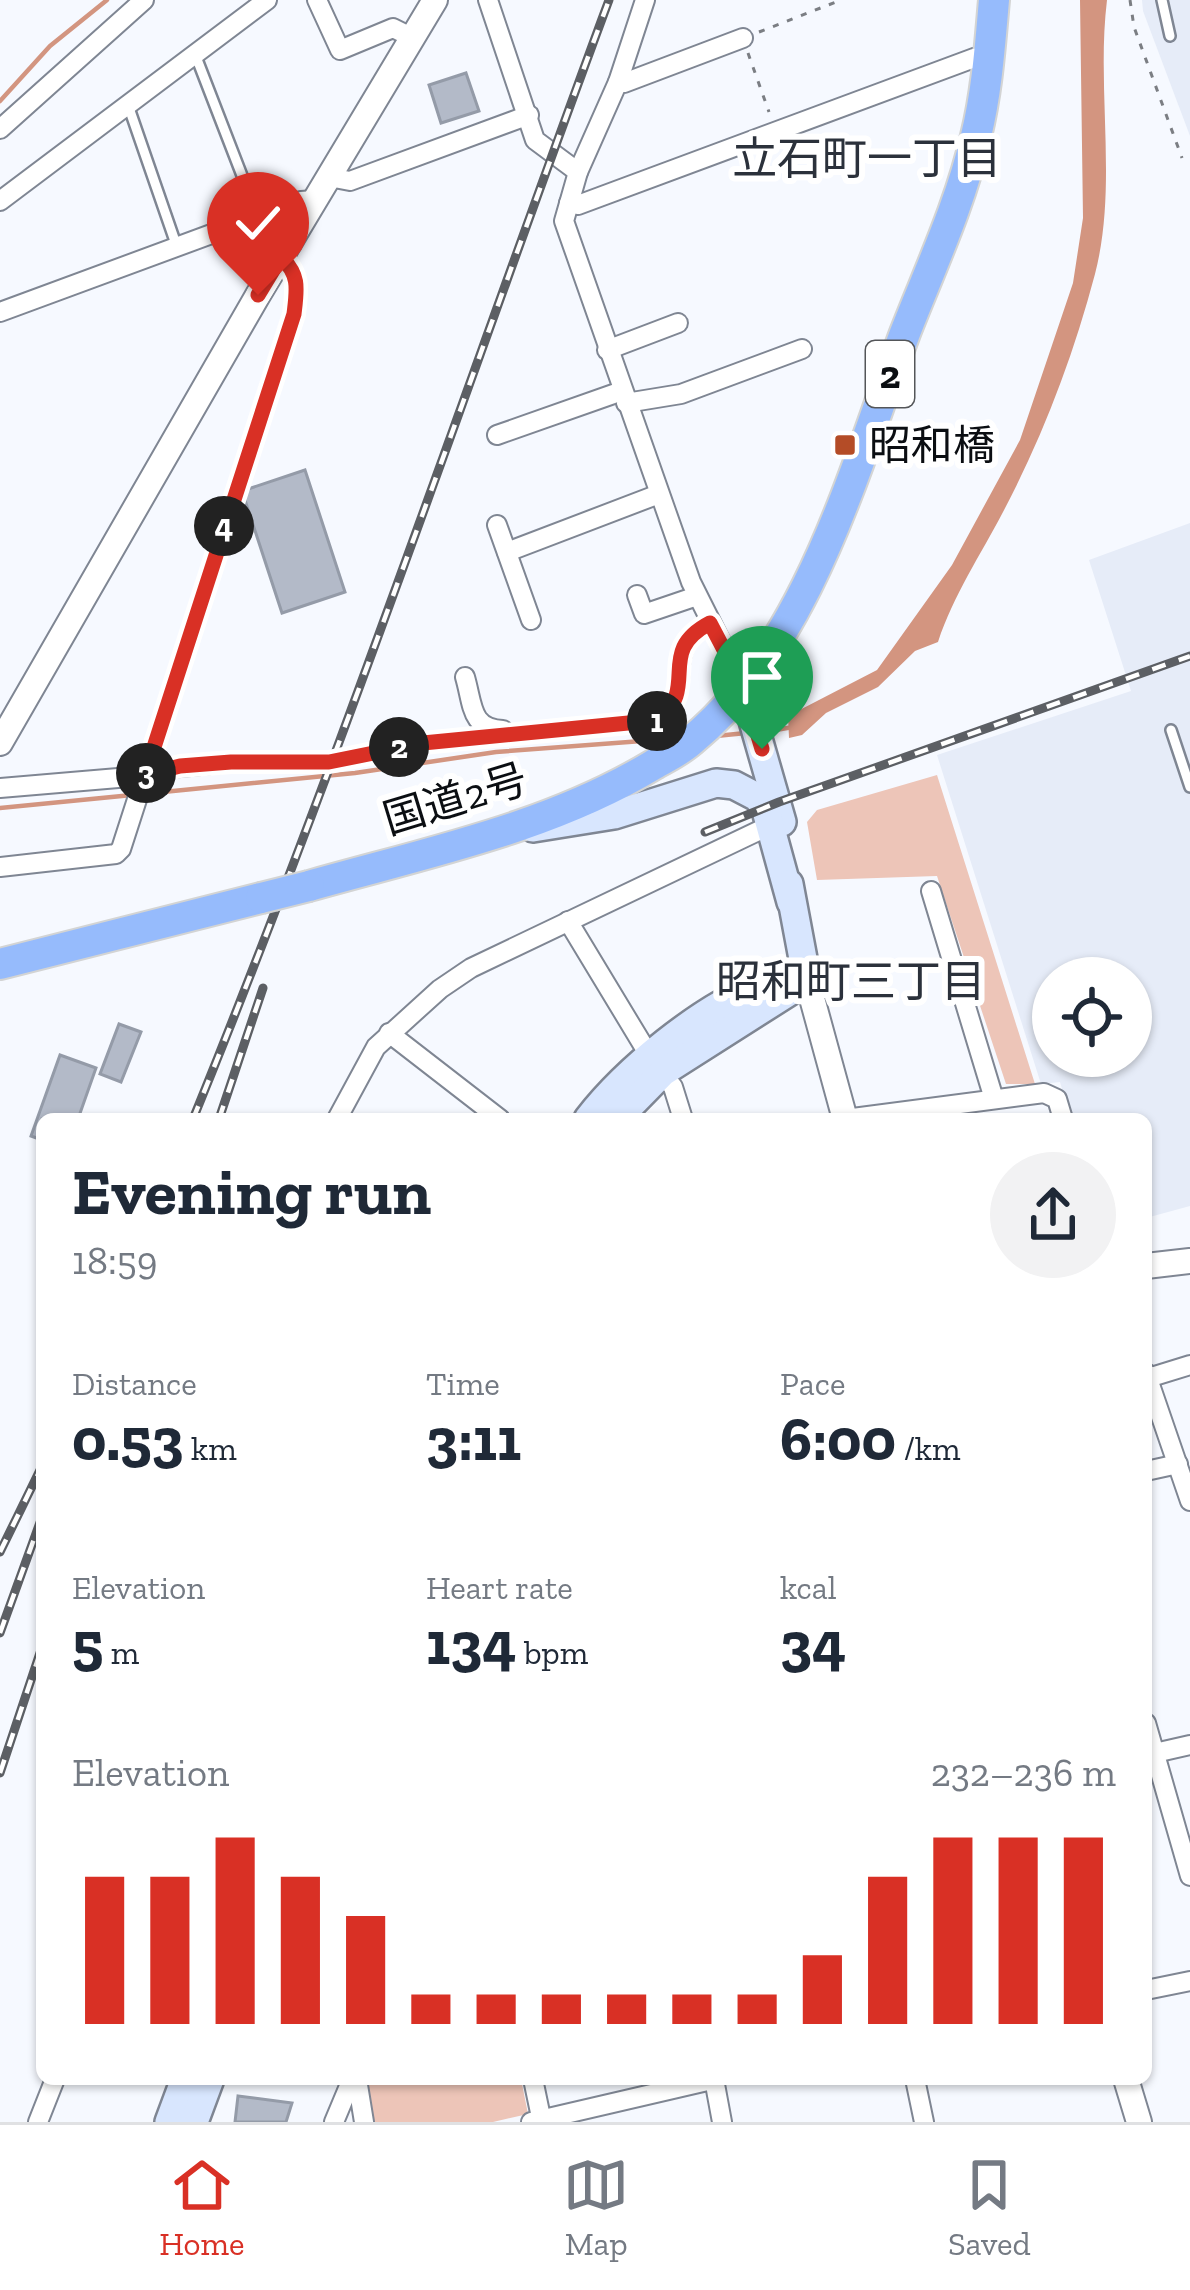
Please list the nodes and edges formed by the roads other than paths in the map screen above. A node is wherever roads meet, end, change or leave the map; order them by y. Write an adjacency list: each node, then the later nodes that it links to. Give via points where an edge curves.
1 (144, 0): 17 (street)
2 (267, 0): 12 (street)
3 (317, 0): 10 (street, via 340,50 393,28)
4 (435, 0): 10 (street)
5 (488, 0): 16 (street)
6 (646, 0): 14 (street)
7 (994, 0): 13 (highway, 国道2号 / 2)
8 (1162, 0): 9 (lane)
9 (1170, 36)
10 (413, 38): 19 (street)
11 (743, 38): 14 (street)
12 (194, 52): 15 (street); 23 (lane)
13 (989, 56): 22 (street); 40 (highway, 国道2号 / 2, via 976,138 849,482 781,636)
14 (618, 82): 18 (street)
15 (127, 103): 21 (street); 24 (lane)
16 (529, 115): 18 (street, via 535,140); 19 (street, via 350,182)
17 (0, 129)
18 (578, 172): 22 (street)
19 (329, 177): 20 (street)
20 (315, 200): 23 (street); 25 (street)
21 (0, 201)
22 (569, 203): 29 (street, via 566,234)
23 (258, 217): 24 (street)
24 (177, 247): 26 (street)
25 (281, 257): 43 (street); 48 (street, via 298,281 294,314)
26 (0, 312)
27 (678, 322): 29 (street)
28 (802, 349): 30 (street, via 681,394)
29 (607, 350): 30 (street)
30 (624, 397): 31 (street); 32 (street)
31 (497, 435)
32 (659, 494): 34 (street); 36 (street)
33 (497, 526): 34 (street)
34 (506, 552): 37 (street)
35 (637, 595): 36 (street, via 644,614)
36 (698, 596): 38 (street)
37 (531, 620)
38 (710, 623): 40 (street); 42 (street, via 688,635 678,698 659,720)
39 (465, 677): 42 (street, via 479,724)
40 (743, 686): 49 (main road); 50 (highway, 国道2号 / 2, via 691,742 572,807)
41 (1171, 730): 46 (lane)
42 (524, 733): 44 (street)
43 (0, 743)
44 (423, 743)
45 (305, 763): 48 (street, via 180,766)
46 (1190, 787)
47 (0, 788): 48 (street)
48 (140, 789): 51 (street, via 116,854)
49 (776, 823): 50 (main road, via 757,797 716,783 614,815); 53 (street); 55 (main road)
50 (499, 832): 54 (highway, 国道2号 / 2, bridge)
51 (0, 867)
52 (931, 891): 58 (street)
53 (568, 921): 56 (street, via 471,968); 57 (street)
54 (0, 964)
55 (807, 980): 57 (main road); 64 (street)
56 (389, 1033): 59 (street); 60 (street)
57 (656, 1064): 61 (main road); 62 (main road); 63 (street)
58 (994, 1099): 65 (street); 66 (street, via 1044,1094)
59 (340, 1113)
60 (492, 1113)
61 (595, 1113)
62 (621, 1113)
63 (681, 1113)
64 (842, 1113)
65 (889, 1113)
66 (1061, 1113)
67 (1190, 1262): 68 (street)
68 (1152, 1265)
69 (1190, 1365): 70 (street)
70 (1152, 1375)
71 (1152, 1390): 72 (street)
72 (1178, 1464): 73 (street); 74 (street)
73 (1152, 1470)
74 (1190, 1502)
75 (1190, 1745): 76 (street)
76 (1152, 1754)
77 (1152, 1760): 78 (street)
78 (1190, 1876)
79 (1190, 1982): 80 (street)
80 (1152, 1989)
81 (53, 2085): 92 (street)
82 (183, 2085): 93 (main road)
83 (208, 2085): 94 (main road)
84 (351, 2085): 95 (street)
85 (355, 2085): 96 (street)
86 (534, 2085): 91 (street)
87 (690, 2085): 91 (street)
88 (716, 2085): 97 (street)
89 (916, 2085): 98 (street)
90 (1128, 2085): 99 (street)
91 (538, 2121)
92 (38, 2122)
93 (169, 2122)
94 (194, 2122)
95 (334, 2122)
96 (364, 2122)
97 (722, 2122)
98 (923, 2122)
99 (1139, 2122)

